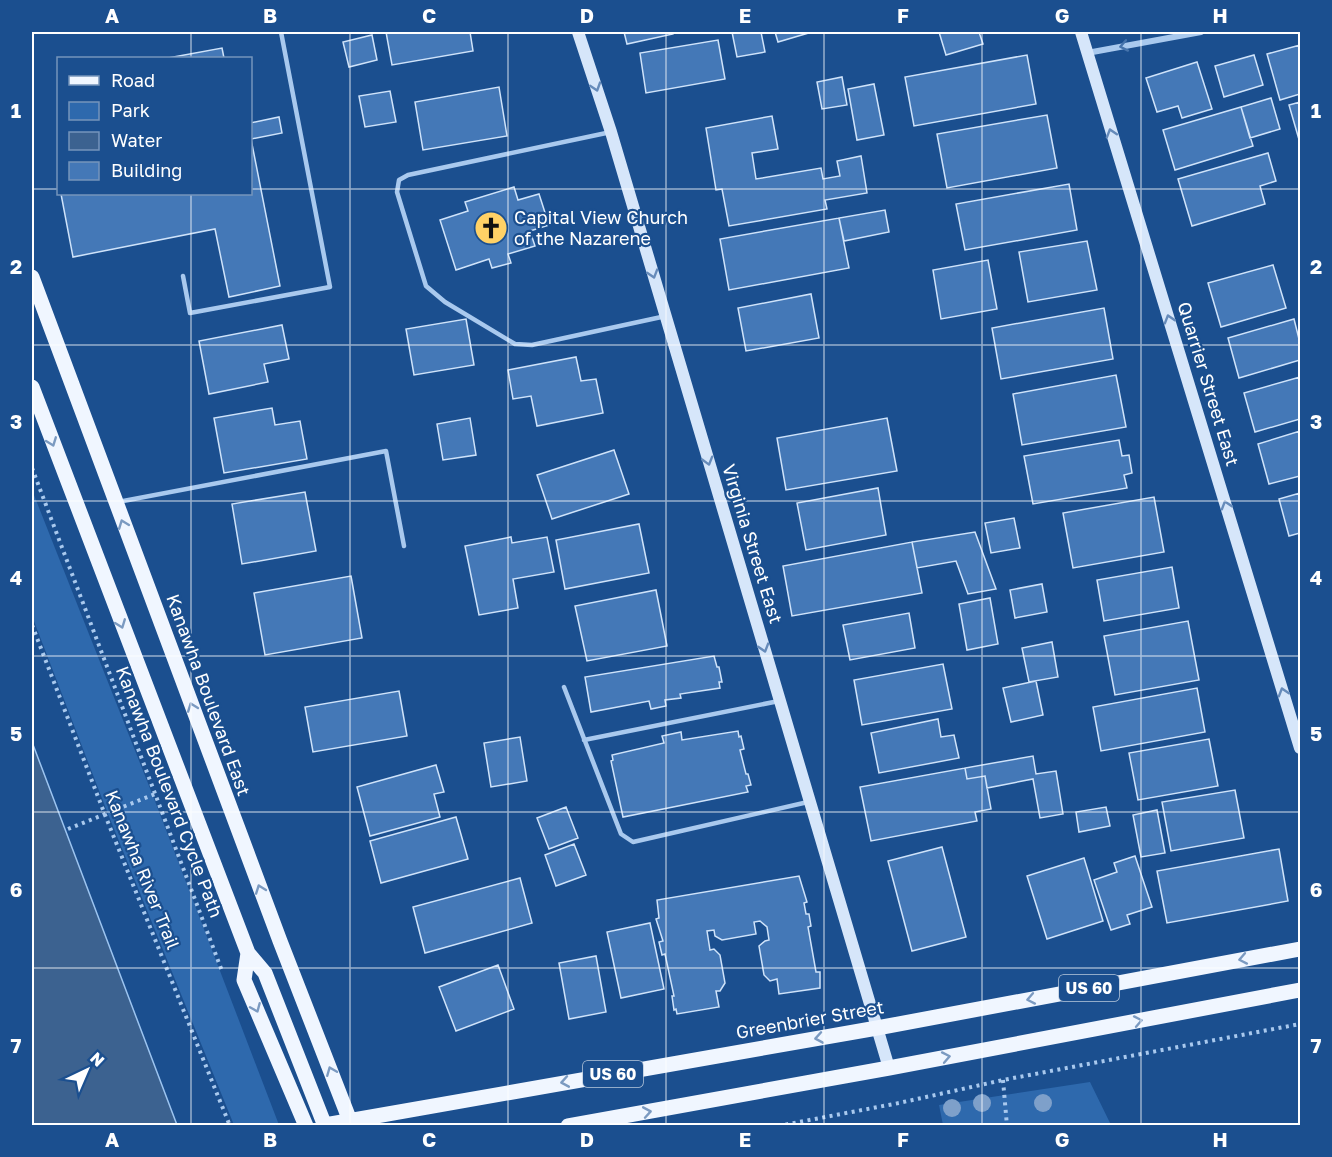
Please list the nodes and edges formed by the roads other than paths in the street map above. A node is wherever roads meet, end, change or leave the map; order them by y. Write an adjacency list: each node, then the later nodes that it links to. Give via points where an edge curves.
1 (281, 32): 7 (lane, via 330,287 190,313)
2 (578, 32): 6 (main road, Virginia Street East, one-way to 6)
3 (1081, 32): 5 (main road, Quarrier Street East)
4 (1201, 32): 5 (street, one-way to 5)
5 (1087, 53): 16 (main road, Quarrier Street East, one-way to 5)
6 (611, 132): 9 (main road, Virginia Street East, one-way to 9); 9 (lane, via 408,175 399,180 397,192 426,286 445,302 515,344 532,345)
7 (183, 276)
8 (32, 277): 11 (main road, Kanawha Boulevard East)
9 (666, 316): 14 (main road, Virginia Street East, one-way to 14)
10 (32, 387): 19 (main road, one-way to 19)
11 (115, 502): 12 (lane, via 386,451); 23 (main road, Kanawha Boulevard East, one-way to 11)
12 (404, 546)
13 (564, 687): 15 (lane)
14 (780, 701): 15 (lane); 17 (main road, Virginia Street East)
15 (584, 740): 17 (lane, via 621,834 633,842)
16 (1300, 748)
17 (810, 802): 21 (main road, Virginia Street East)
18 (1300, 949): 21 (main road, Greenbrier Street / US 60, one-way to 21)
19 (248, 952): 24 (main road, one-way to 24, via 244,980); 25 (main road, via 265,973)
20 (1300, 990): 22 (main road, US 60, one-way to 20)
21 (877, 1028): 22 (main road, Virginia Street East); 23 (main road, Greenbrier Street / US 60, one-way to 23)
22 (889, 1068): 26 (main road, US 60, one-way to 22)
23 (351, 1123): 25 (main road, Greenbrier Street / US 60)
24 (306, 1125)
25 (325, 1125)
26 (568, 1125)

